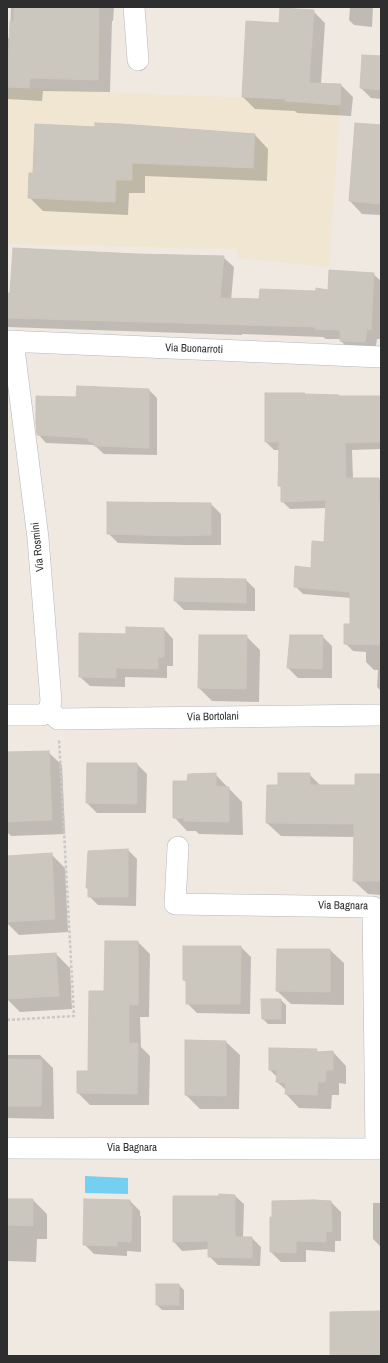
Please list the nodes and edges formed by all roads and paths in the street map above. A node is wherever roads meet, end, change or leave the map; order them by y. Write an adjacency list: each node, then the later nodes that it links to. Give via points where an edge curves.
1 (134, 7): 2 (street)
2 (138, 60)
3 (10, 341): 4 (street, Via Buonarroti); 6 (street, Via Rosmini, via 38,538)
4 (381, 357)
5 (7, 715): 6 (street)
6 (53, 715): 7 (street, Via Bortolani); 9 (path, via 74,1016)
7 (381, 715)
8 (178, 847): 11 (street, Via Bagnara, via 175,904 373,907)
9 (7, 1020)
10 (7, 1148): 11 (street, Via Bagnara)
11 (379, 1149)

